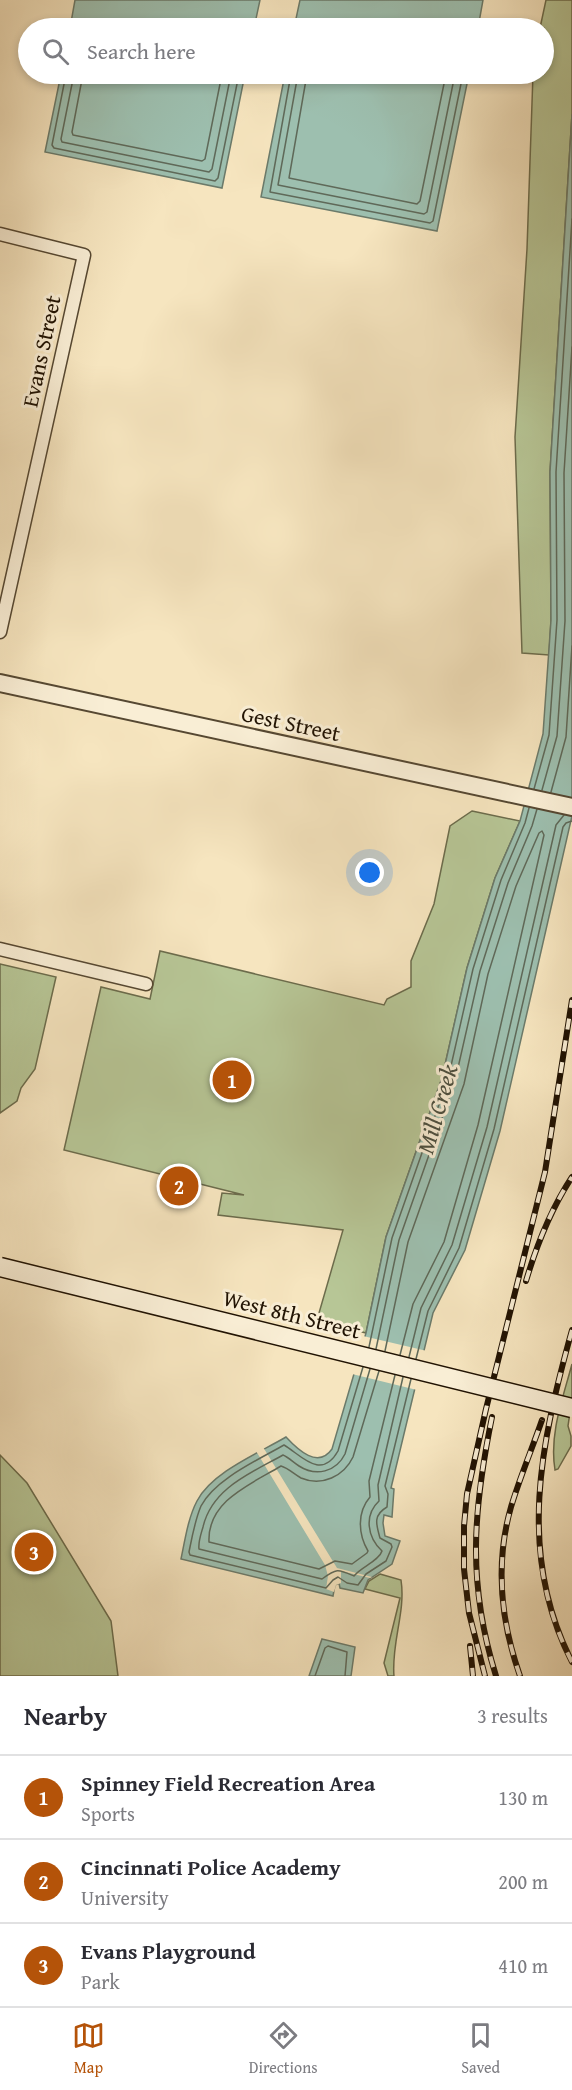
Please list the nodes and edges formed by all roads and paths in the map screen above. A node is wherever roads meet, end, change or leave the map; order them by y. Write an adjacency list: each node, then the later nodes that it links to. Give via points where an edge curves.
1 (0, 234): 2 (street, Evans Street, via 84,255)
2 (0, 632)
3 (0, 683): 4 (street, Gest Street)
4 (572, 807)
5 (0, 949): 6 (street)
6 (146, 984)
7 (0, 1267): 8 (main road, West 8th Street, bridge)
8 (572, 1408)

